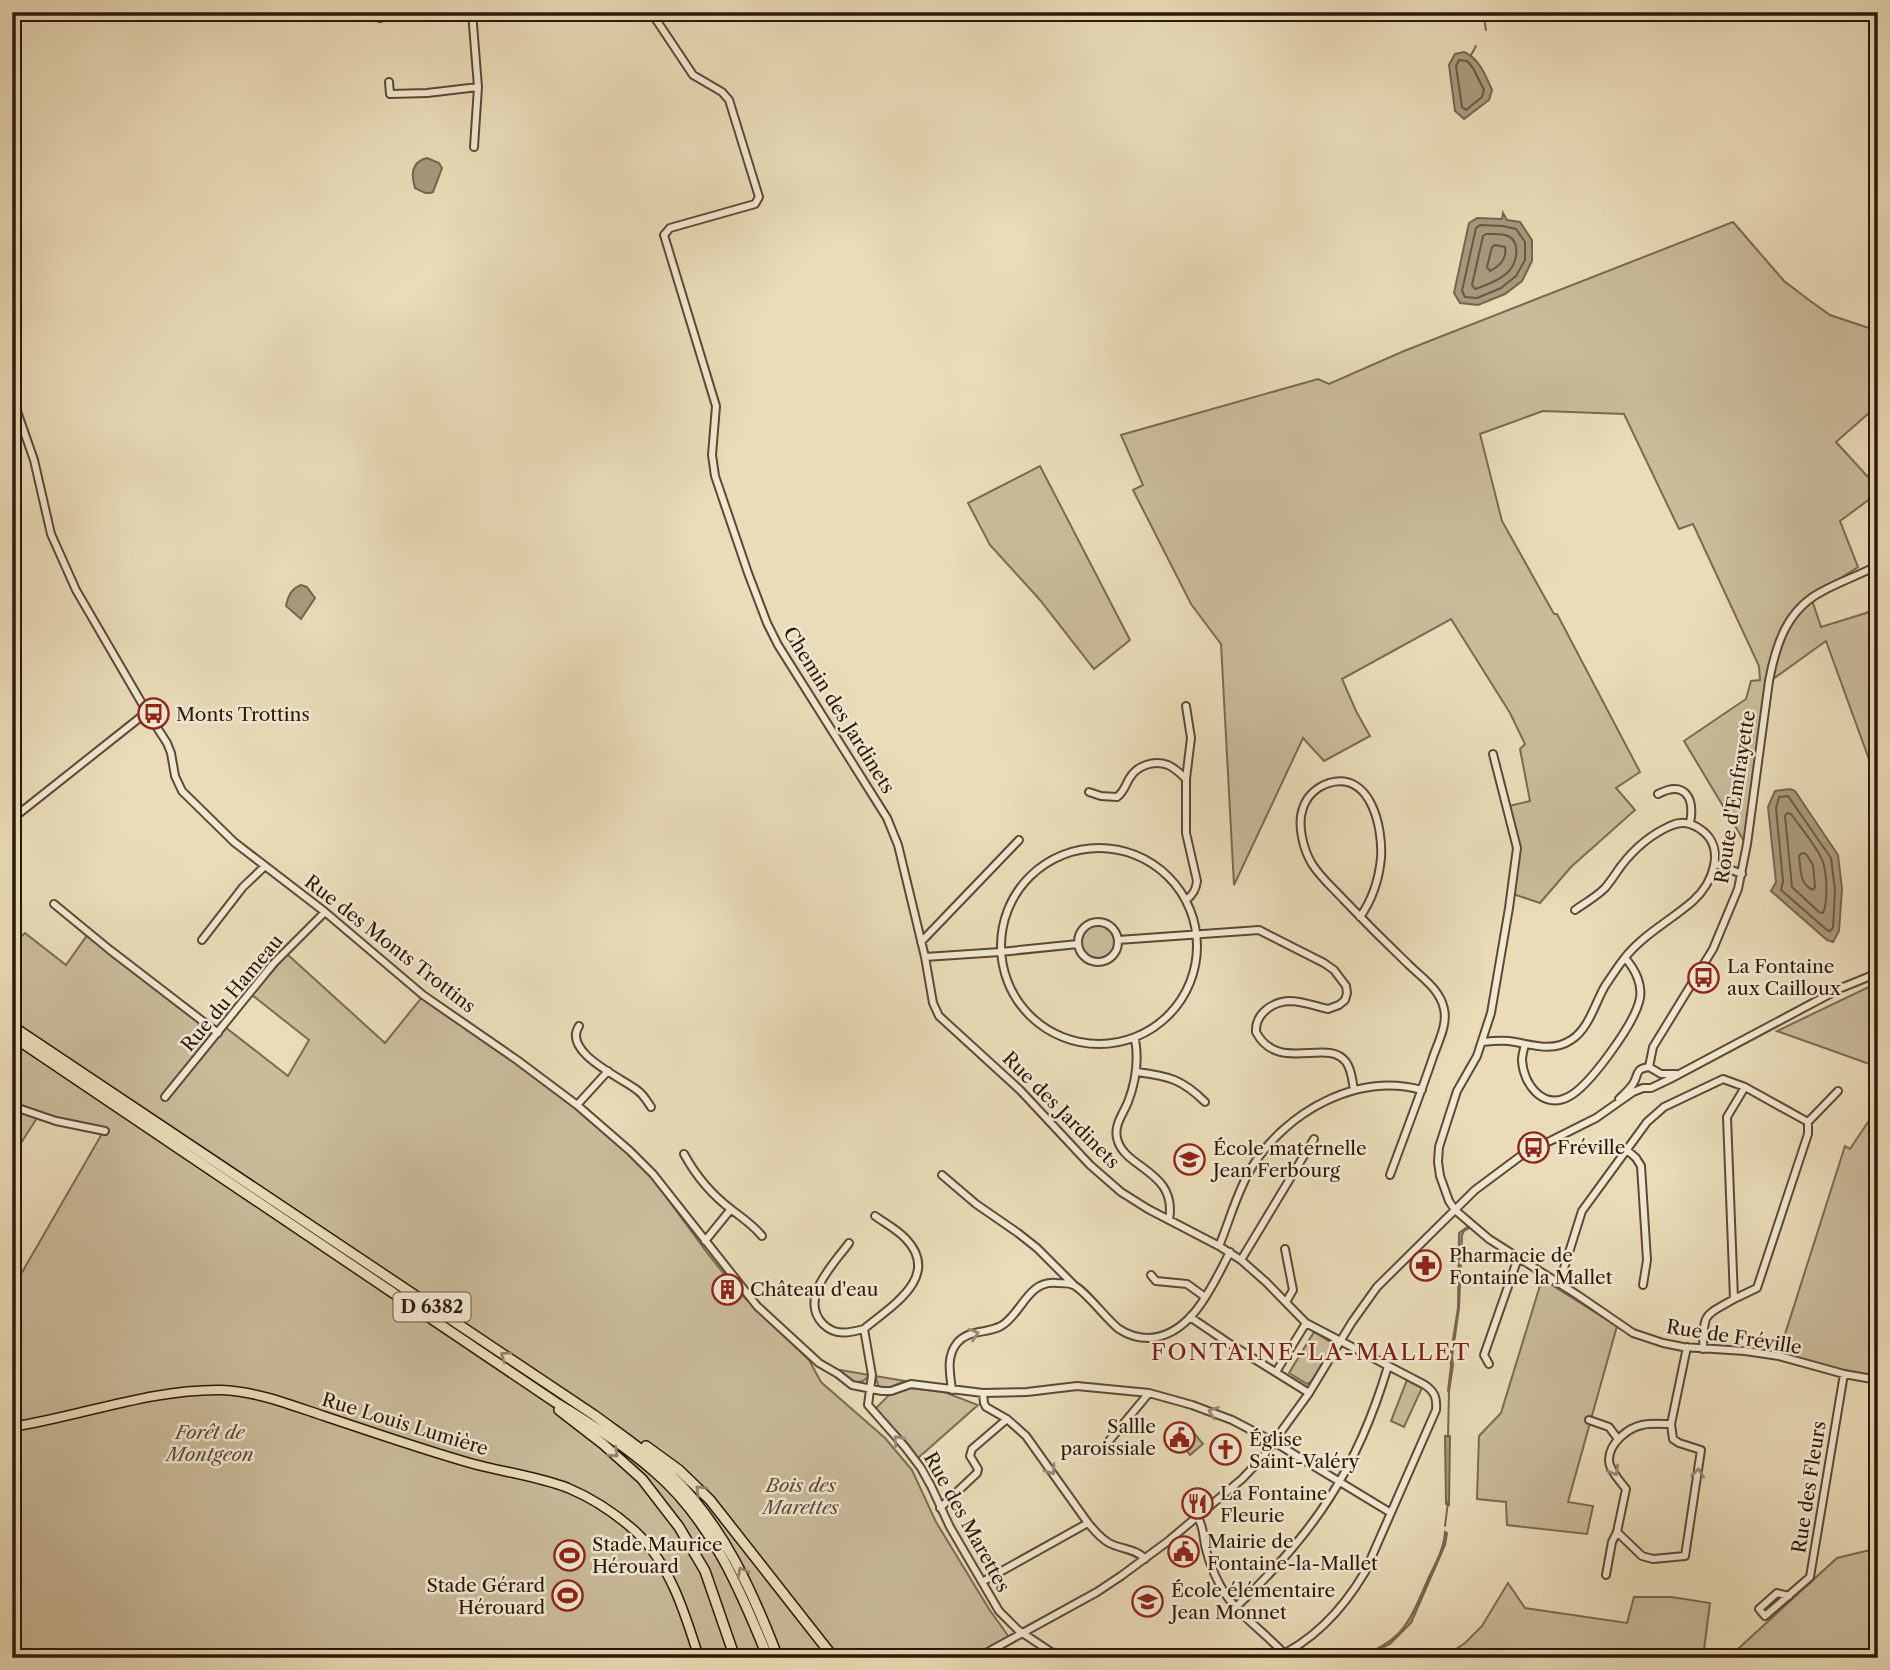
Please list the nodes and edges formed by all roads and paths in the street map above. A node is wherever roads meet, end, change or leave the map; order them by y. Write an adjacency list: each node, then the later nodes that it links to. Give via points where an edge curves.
1 (399, 12): 4 (street)
2 (471, 12): 6 (street)
3 (651, 12): 19 (street, Chemin des Jardinets, via 693,75 729,100 759,197 755,204 670,228 664,234 716,407 715,476 767,623 887,818)
4 (380, 18)
5 (389, 82): 6 (street, via 390,94)
6 (478, 87): 7 (street)
7 (474, 147)
8 (12, 397): 11 (street, Rue des Monts Trottins, via 34,460 51,534 76,590)
9 (1878, 565): 22 (street, Route d'Emfrayette, via 1806,601 1784,629 1769,681)
10 (1186, 706): 13 (street, via 1191,738)
11 (147, 712): 16 (street); 21 (street, Rue des Monts Trottins, via 172,753 182,791)
12 (1493, 754): 42 (street, via 1517,848 1497,984)
13 (1186, 779): 14 (street, via 1168,765 1147,764 1134,771 1117,797); 23 (street, via 1186,833 1197,881)
14 (1089, 792)
15 (1658, 794): 17 (street, via 1670,789 1685,793 1692,807)
16 (12, 819)
17 (1689, 823): 20 (street, via 1710,838); 25 (street, via 1671,826 1644,841 1606,886)
18 (1019, 840): 31 (street)
19 (898, 845): 31 (street, Rue des Jardinets)
20 (1716, 864): 22 (street); 35 (street, via 1693,901)
21 (265, 866): 26 (street, Rue des Monts Trottins); 29 (street)
22 (1742, 873): 44 (street, Route d'Emfrayette, via 1713,949 1653,1047)
23 (1186, 900): 28 (street); 33 (street, via 1157,867 1137,856 1116,849 1072,852 1051,860 1018,889 1001,930)
24 (54, 904): 39 (street)
25 (1575, 910)
26 (325, 912): 39 (street, Rue du Hameau, via 273,964); 58 (street, Rue des Monts Trottins, via 423,995)
27 (1360, 917): 27 (street, via 1374,891 1381,860 1376,814 1359,788 1329,783 1304,803 1300,815 1305,846 1319,874); 54 (street, via 1435,990 1444,1006 1443,1027)
28 (1197, 935): 30 (street); 41 (street, via 1196,961 1183,997 1158,1026); 53 (street, via 1259,930 1334,970 1346,986 1343,1003 1328,1009 1288,1001 1277,1004 1258,1019 1256,1032 1271,1049 1339,1056 1348,1065)
29 (202, 940)
30 (1118, 940): 32 (street, via 1115,952 1103,962 1086,958); 32 (street, via 1108,924 1093,922 1082,929)
31 (921, 942): 34 (street, Rue des Jardinets)
32 (1078, 944): 33 (street)
33 (1000, 952): 34 (street); 41 (street, via 1005,978 1017,1002 1035,1022 1057,1036 1083,1044 1109,1045)
34 (925, 957): 72 (street, Rue des Jardinets, via 939,1016 1020,1090 1090,1165 1121,1192)
35 (1625, 958): 43 (street, via 1576,1036 1557,1046); 43 (street, via 1635,968 1640,1002 1623,1035 1584,1085 1563,1100 1537,1095 1525,1076)
36 (1878, 973): 48 (street)
37 (12, 1026): 99 (highway, D 6382, one-way to 37)
38 (579, 1026): 45 (street, via 575,1039 580,1048)
39 (218, 1032): 56 (street, Rue du Hameau)
40 (12, 1036): 93 (highway, D 6382)
41 (1135, 1038): 46 (street)
42 (1482, 1042): 43 (street); 70 (street, via 1457,1091 1439,1147 1440,1175)
43 (1525, 1044)
44 (1649, 1067): 47 (street); 49 (street, via 1640,1069)
45 (608, 1071): 58 (street); 60 (street, via 640,1092)
46 (1137, 1072): 57 (street, via 1169,1076); 72 (street, via 1116,1137 1123,1151 1163,1187 1171,1209)
47 (1657, 1072): 48 (street); 50 (street)
48 (1684, 1072): 50 (street)
49 (1636, 1079): 52 (street); 61 (street)
50 (1656, 1085): 52 (street)
51 (1745, 1087): 62 (street); 65 (street, via 1723,1079 1664,1107); 88 (street, via 1727,1117)
52 (1643, 1088): 61 (street)
53 (1354, 1090): 54 (street, via 1389,1086); 76 (street, via 1298,1118 1262,1153 1243,1184)
54 (1422, 1090): 68 (street)
55 (1838, 1091): 62 (street)
56 (165, 1097)
57 (1205, 1102)
58 (577, 1105): 74 (street, Rue des Monts Trottins, via 653,1174)
59 (12, 1106): 63 (street)
60 (651, 1107)
61 (1611, 1107): 70 (street, via 1511,1163)
62 (1808, 1122): 88 (street, via 1808,1134 1757,1288)
63 (105, 1131)
64 (1314, 1139): 80 (street)
65 (1627, 1150): 84 (street, via 1582,1211); 86 (street, via 1641,1167 1647,1260)
66 (684, 1154): 69 (street, via 710,1191)
67 (942, 1175): 81 (street)
68 (1390, 1175)
69 (731, 1209): 73 (street); 74 (street)
70 (1455, 1210): 79 (street, Rue de Fréville); 94 (street, via 1377,1287)
71 (875, 1216): 92 (street, via 905,1237 919,1266 907,1292)
72 (1169, 1220): 76 (street, Rue des Jardinets)
73 (762, 1236)
74 (705, 1241): 103 (street, Rue des Monts Trottins, via 757,1306 818,1363 852,1385)
75 (849, 1243): 92 (street, via 820,1282 814,1305 828,1328 849,1334)
76 (1219, 1246): 78 (street, Rue des Jardinets)
77 (1285, 1248): 89 (street, via 1293,1290)
78 (1230, 1252): 80 (street, Rue des Jardinets); 87 (street)
79 (1518, 1258): 84 (street, Rue de Fréville); 97 (street, via 1484,1355)
80 (1241, 1260): 89 (street, Rue des Jardinets)
81 (1052, 1264): 83 (street); 85 (street)
82 (1151, 1275): 87 (street, via 1156,1281 1187,1284)
83 (1048, 1282): 85 (street); 104 (street, one-way to 83, via 950,1356 963,1337 1003,1325 1033,1290)
84 (1559, 1284): 95 (street, Rue de Fréville, via 1633,1333)
85 (1074, 1285): 90 (street, via 1133,1336 1167,1334)
86 (1643, 1285)
87 (1205, 1297): 90 (street)
88 (1734, 1299): 96 (street, via 1707,1314)
89 (1286, 1302): 91 (street, Rue des Jardinets)
90 (1190, 1317): 100 (street)
91 (1306, 1322): 94 (street, Rue des Jardinets); 100 (street)
92 (864, 1329): 103 (street, Rue des Marettes, via 872,1375)
93 (462, 1338): 129 (highway, one-way to 129, via 603,1444 642,1479 705,1571); 130 (highway, D 6382, via 609,1435 657,1473 718,1550)
94 (1341, 1342): 98 (street, Rue des Jardinets); 106 (street)
95 (1687, 1347): 96 (street, Rue de Fréville); 110 (street)
96 (1703, 1349): 101 (street, Rue de Fréville, via 1779,1356)
97 (1489, 1364)
98 (1388, 1366): 115 (street, via 1368,1426); 117 (street, Rue des Jardinets, via 1432,1390 1437,1402)
99 (525, 1369): 131 (highway, D 6382, one-way to 99, via 734,1557 684,1488 648,1455); 132 (highway, one-way to 99, via 710,1500 679,1471 617,1425)
100 (1276, 1372): 106 (street)
101 (1844, 1374): 102 (street, Rue de Fréville); 124 (street, Rue des Fleurs, via 1810,1577)
102 (1878, 1380)
103 (869, 1389): 104 (street, via 891,1391 911,1384); 116 (street, Rue des Marettes, one-way to 103, via 913,1458 869,1407)
104 (952, 1390): 105 (street)
105 (983, 1393): 107 (street, via 1077,1386); 108 (street, via 986,1406)
106 (1309, 1393): 114 (street)
107 (1149, 1394): 113 (street); 114 (street, one-way to 107, via 1232,1419)
108 (1007, 1419): 116 (street, via 972,1449 977,1474); 119 (street, one-way to 119, via 1026,1436)
109 (1588, 1420): 112 (street, via 1609,1427)
110 (1671, 1424): 112 (street, via 1643,1425); 120 (street, one-way to 110, via 1642,1556 1685,1556 1701,1450 1673,1439)
111 (12, 1427): 128 (main road, Rue Louis Lumière, via 161,1396 226,1391 281,1402 472,1464 565,1487 610,1511 652,1552 677,1595)
112 (1618, 1439): 120 (street, one-way to 120, via 1608,1461 1626,1489)
113 (1109, 1441)
114 (1274, 1442): 115 (street); 118 (street, via 1242,1479)
115 (1340, 1482): 117 (street); 125 (street, via 1283,1560)
116 (940, 1508): 123 (street, Rue des Marettes)
117 (1391, 1513): 127 (street, Rue des Jardinets, via 1353,1592 1319,1630)
118 (1198, 1517): 121 (street); 125 (street, via 1212,1569)
119 (1088, 1523): 121 (street, via 1110,1543); 123 (street)
120 (1618, 1532): 122 (street)
121 (1145, 1559): 126 (street)
122 (1606, 1575)
123 (982, 1582): 126 (street, Rue des Marettes, via 999,1611)
124 (1789, 1596): 124 (street, Rue des Fleurs, via 1765,1616 1759,1609 1777,1593)
125 (1236, 1607): 127 (street)
126 (1023, 1634): 133 (street); 134 (street, Rue des Marettes)
127 (1286, 1656): 135 (street, Rue des Jardinets)
128 (699, 1658)
129 (735, 1658)
130 (768, 1658)
131 (778, 1658)
132 (835, 1658)
133 (977, 1658)
134 (1060, 1658)
135 (1275, 1658)

